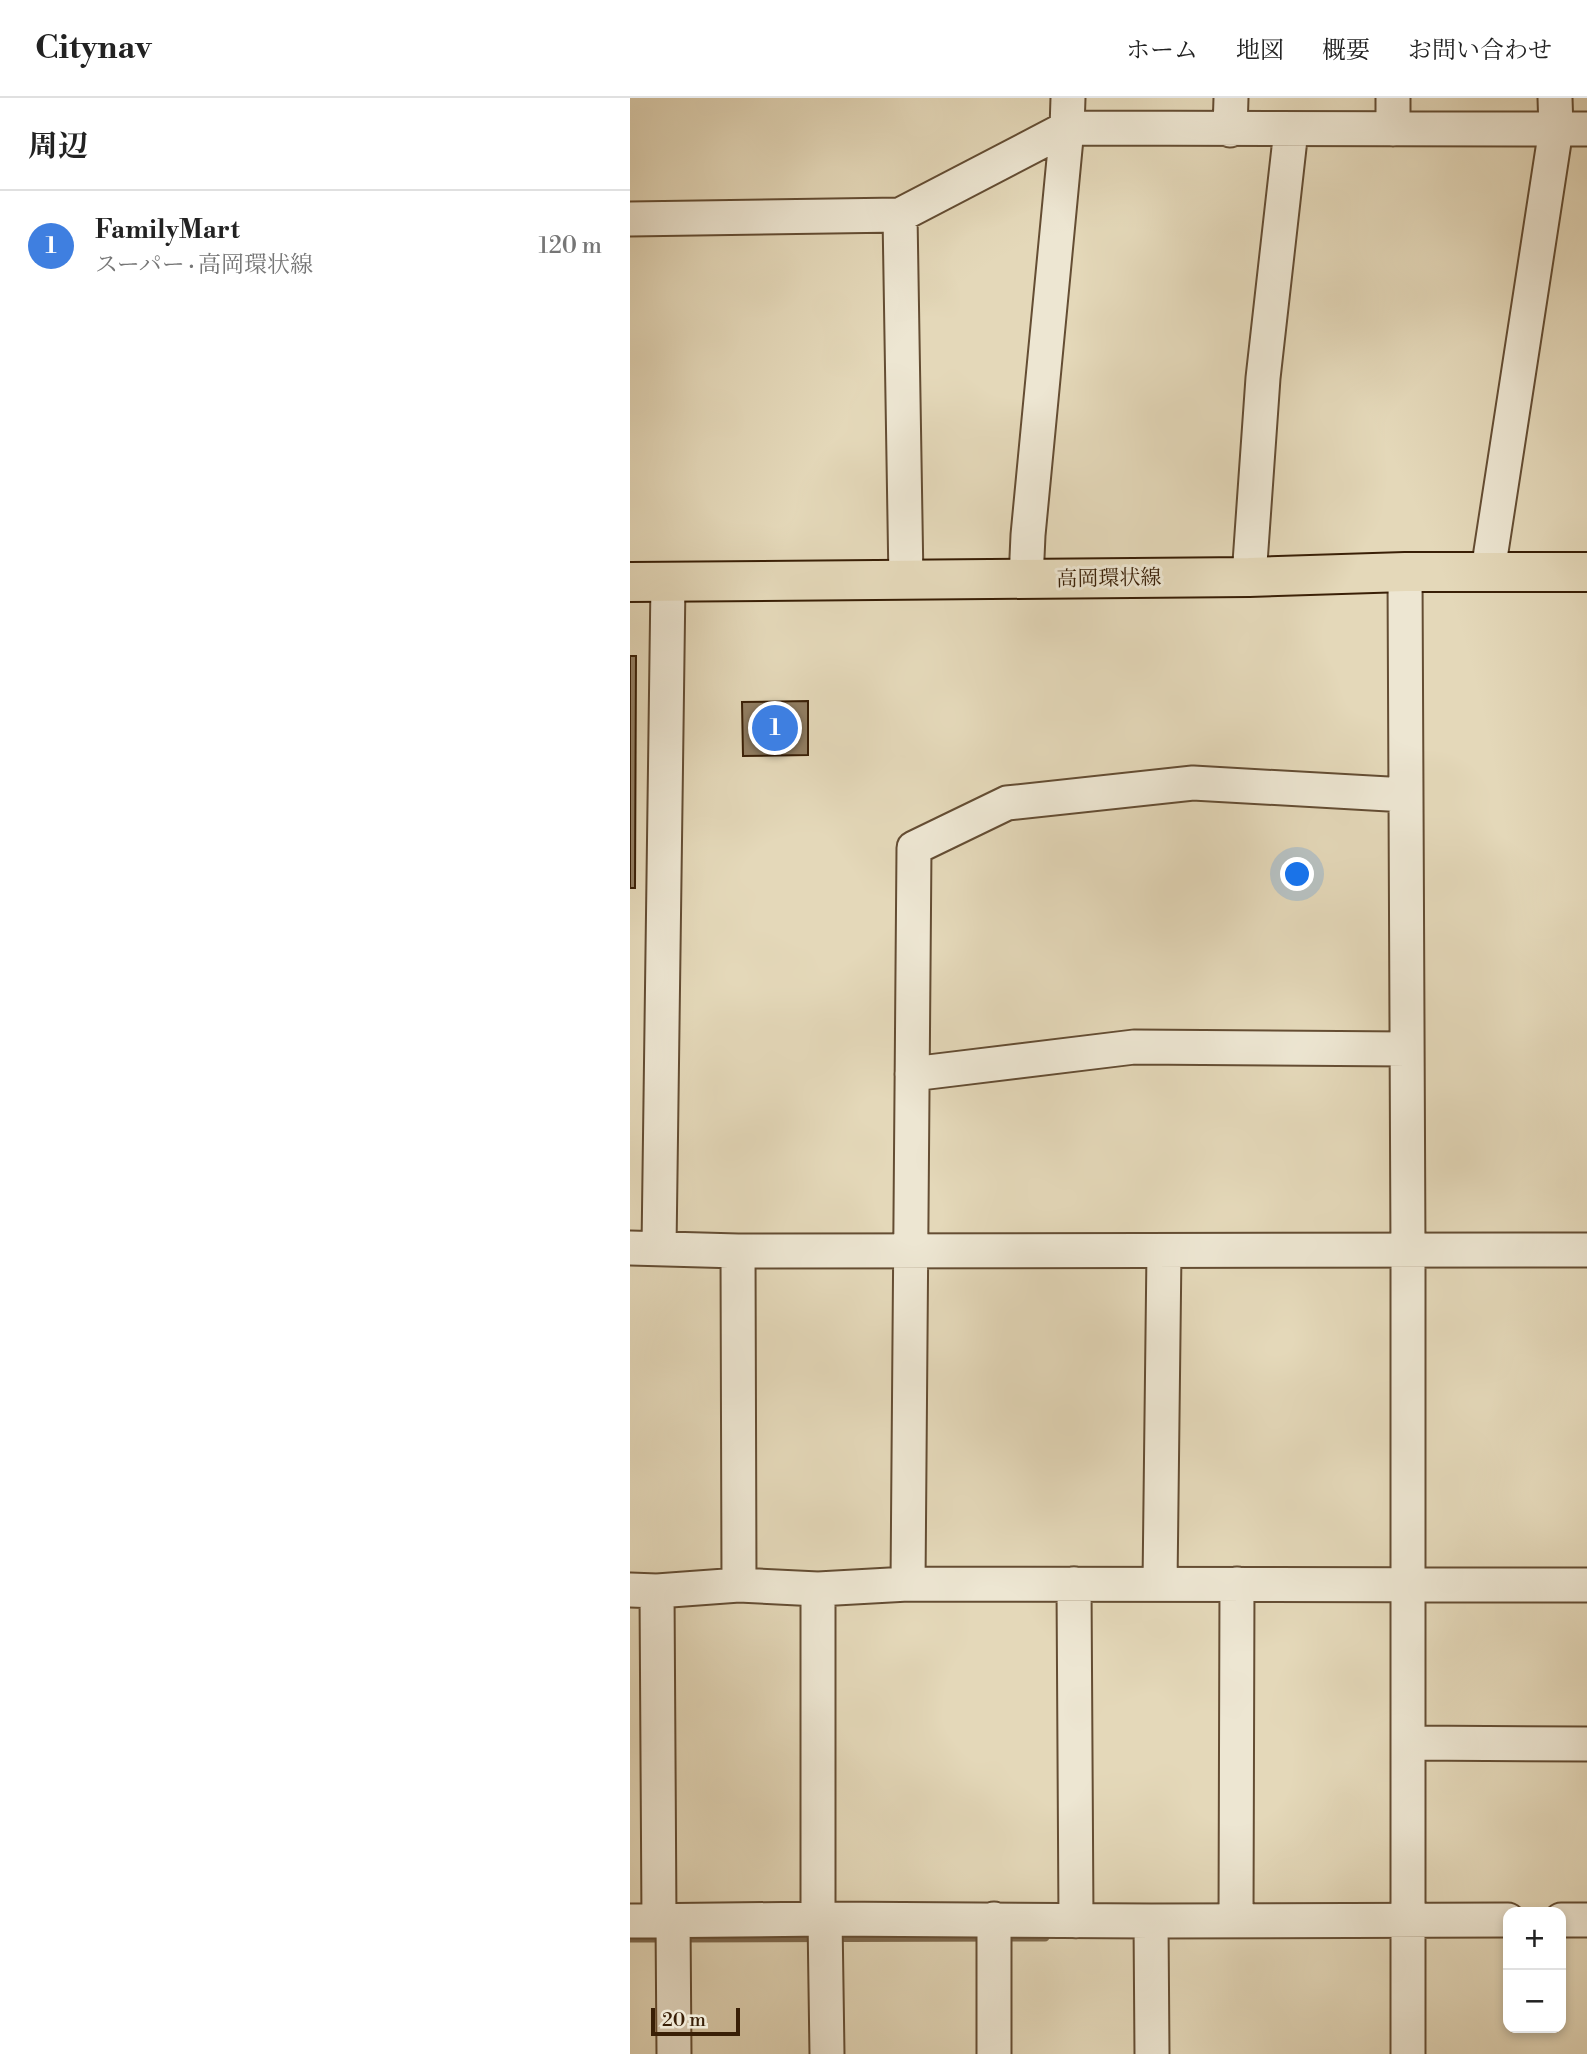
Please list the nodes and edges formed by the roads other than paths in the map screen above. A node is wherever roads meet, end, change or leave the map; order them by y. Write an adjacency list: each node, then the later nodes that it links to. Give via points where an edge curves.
1 (1068, 113): 3 (street); 6 (street); 12 (street)
2 (1393, 113): 4 (street); 5 (street)
3 (1230, 114): 5 (street)
4 (1566, 118): 8 (street)
5 (1291, 130): 11 (street, via 1264,379)
6 (900, 215): 7 (street); 15 (street)
7 (630, 219)
8 (1488, 571): 9 (main road, 高岡環状線); 10 (main road, 高岡環状線)
9 (1405, 572): 11 (main road, 高岡環状線); 16 (street)
10 (1587, 572)
11 (1249, 577): 12 (main road, 高岡環状線)
12 (1027, 580): 15 (main road, 高岡環状線)
13 (630, 582): 14 (main road, 高岡環状線)
14 (668, 582): 15 (main road, 高岡環状線); 19 (street)
15 (906, 582)
16 (1406, 794): 17 (street); 18 (street, via 1193,783 1007,803 914,848)
17 (1407, 1049): 18 (street, via 1134,1047); 24 (street)
18 (912, 1074): 20 (street)
19 (645, 1248): 22 (street)
20 (911, 1250): 22 (street); 23 (street); 25 (street)
21 (1587, 1250): 24 (street)
22 (738, 1251): 29 (street)
23 (1164, 1251): 24 (street); 27 (street)
24 (1408, 1251): 31 (street)
25 (908, 1584): 26 (street); 32 (street)
26 (1074, 1584): 27 (street); 41 (street)
27 (1160, 1584): 28 (street)
28 (1237, 1584): 31 (street); 37 (street)
29 (738, 1585): 32 (street); 33 (street)
30 (1587, 1585): 31 (street)
31 (1407, 1586): 34 (street)
32 (818, 1589): 43 (street)
33 (643, 1591): 44 (street)
34 (1408, 1743): 35 (street); 36 (street)
35 (1587, 1744)
36 (1409, 1919): 37 (street); 38 (street); 50 (street)
37 (1236, 1920): 42 (street)
38 (1503, 1920)
39 (1566, 1920): 40 (street)
40 (1587, 1920)
41 (1076, 1921): 42 (street); 45 (street)
42 (1151, 1921): 49 (street)
43 (824, 1928): 44 (street); 45 (street); 47 (street)
44 (662, 1929): 46 (street)
45 (995, 1932): 48 (street)
46 (674, 2054)
47 (827, 2054)
48 (994, 2054)
49 (1153, 2054)
50 (1408, 2054)

